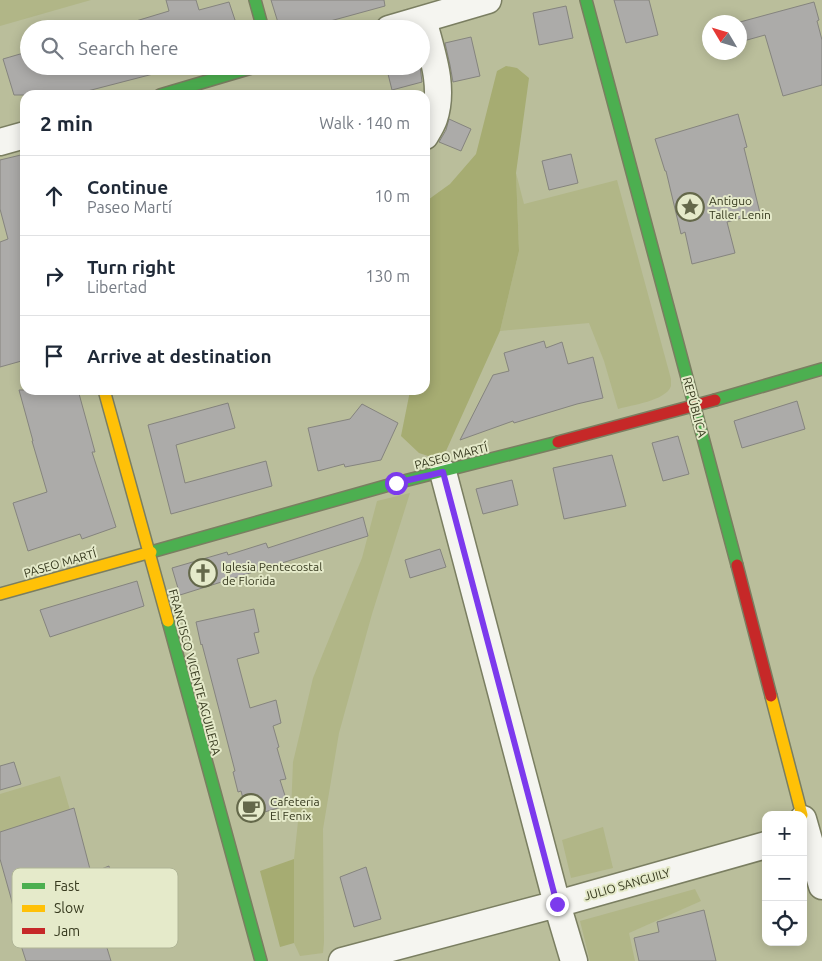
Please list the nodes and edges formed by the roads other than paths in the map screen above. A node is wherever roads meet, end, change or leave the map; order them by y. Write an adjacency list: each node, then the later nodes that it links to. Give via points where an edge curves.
1 (255, 0): 5 (street)
2 (488, 0): 4 (street)
3 (586, 0): 15 (street, REPÚBLICA)
4 (424, 19): 6 (street)
5 (261, 20)
6 (420, 20)
7 (430, 44): 10 (street, via 439,82 439,99)
8 (228, 75): 9 (street)
9 (177, 90)
10 (430, 127)
11 (20, 136): 12 (street)
12 (0, 142)
13 (822, 369): 15 (street, PASEO MARTÍ)
14 (105, 395): 17 (street, FRANCISCO VICENTE AGUILERA)
15 (695, 406): 16 (street, PASEO MARTÍ); 19 (street, REPÚBLICA)
16 (443, 472): 17 (street, PASEO MARTÍ); 22 (street)
17 (148, 553): 18 (street, PASEO MARTÍ); 23 (street, FRANCISCO VICENTE AGUILERA)
18 (0, 594)
19 (808, 826): 21 (street, REPÚBLICA)
20 (762, 846): 22 (street, JULIO SANGUILY)
21 (822, 886)
22 (557, 904): 24 (street, JULIO SANGUILY); 25 (street)
23 (261, 961)
24 (342, 961)
25 (574, 961)

